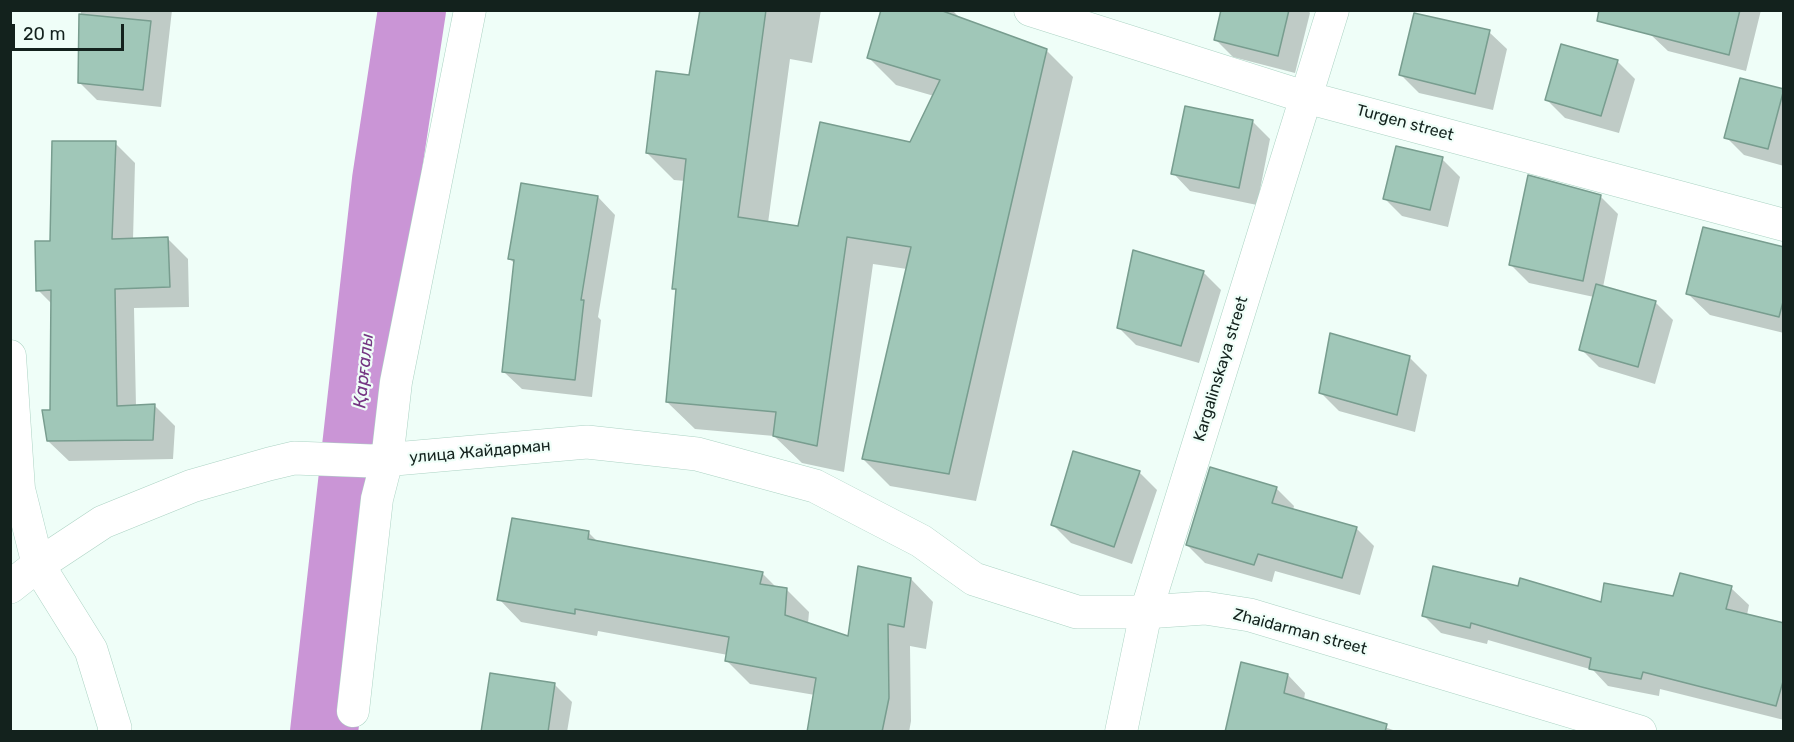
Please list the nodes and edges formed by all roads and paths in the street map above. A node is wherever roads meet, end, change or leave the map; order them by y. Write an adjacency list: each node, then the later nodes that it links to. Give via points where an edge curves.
1 (470, 10): 7 (street)
2 (1030, 10): 4 (street, Turgen street)
3 (1333, 10): 4 (street, Kargalinskaya street)
4 (1305, 97): 5 (street, Turgen street); 10 (street, Kargalinskaya street)
5 (1784, 225)
6 (10, 356): 8 (street, via 19,489)
7 (380, 460): 8 (street, Zhaidarman street, via 294,458 192,486 103,522); 10 (street, Zhaidarman street, via 587,442 697,454 815,486 921,541 974,579 1077,612); 11 (street)
8 (38, 565): 9 (street); 12 (street, via 91,650)
9 (10, 587)
10 (1146, 612): 13 (street, Kargalinskaya street); 14 (street, Zhaidarman street, via 1205,609 1250,615)
11 (353, 711)
12 (114, 732)
13 (1121, 732)
14 (1640, 732)

